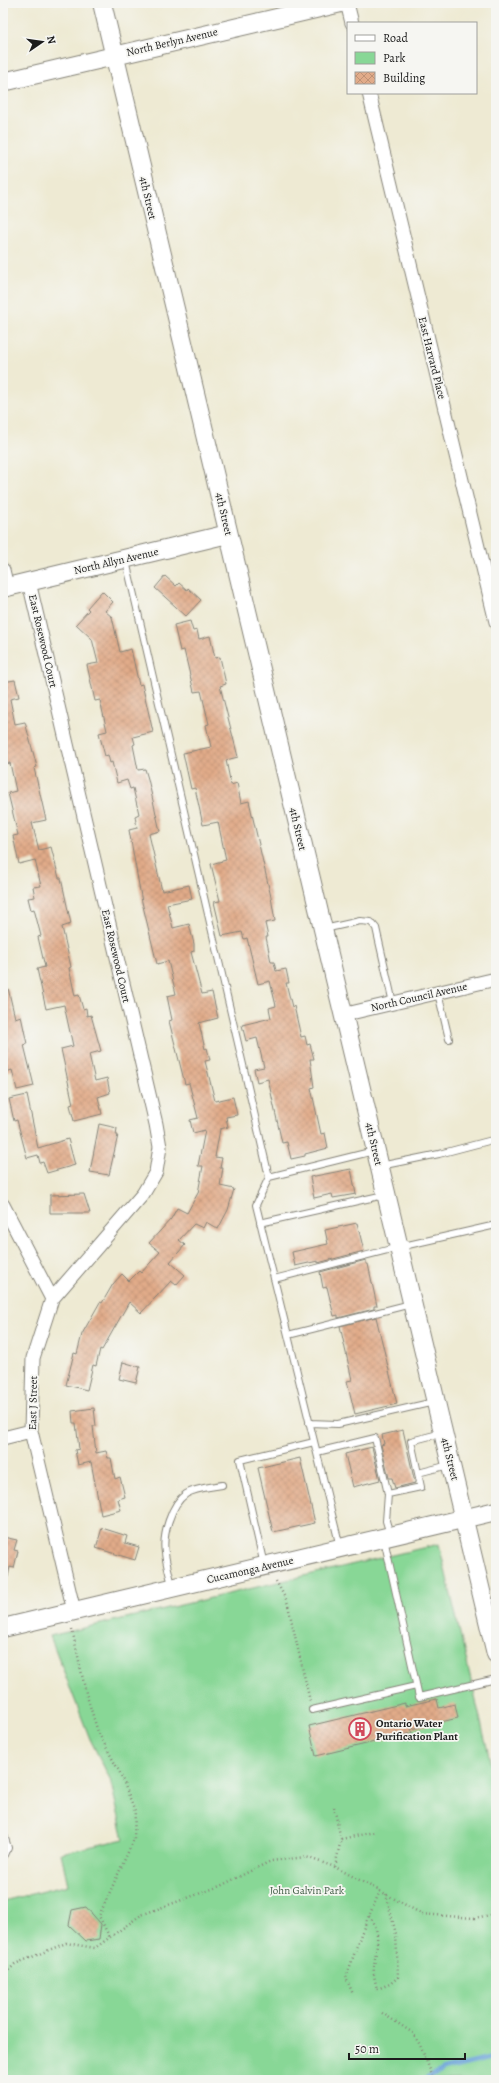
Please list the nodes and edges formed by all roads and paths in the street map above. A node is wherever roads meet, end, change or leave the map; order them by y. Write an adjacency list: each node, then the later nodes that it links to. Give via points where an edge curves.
1 (102, 3): 5 (main road, 4th Street)
2 (341, 3): 5 (main road, North Berlyn Avenue)
3 (347, 3): 4 (street)
4 (352, 22)
5 (114, 56): 6 (main road, North Berlyn Avenue); 8 (main road, 4th Street)
6 (3, 82)
7 (368, 94): 12 (street, East Harvard Place)
8 (228, 534): 9 (main road, North Allyn Avenue); 13 (main road, 4th Street)
9 (125, 559): 11 (main road, North Allyn Avenue); 21 (lane)
10 (4, 581): 11 (main road, North Allyn Avenue)
11 (29, 582): 28 (street, East Rosewood Court, via 160,1147 156,1172 143,1194)
12 (496, 622)
13 (322, 929): 16 (lane, via 360,921 371,922 376,928); 17 (main road, 4th Street)
14 (496, 979): 15 (street, North Council Avenue)
15 (438, 993): 16 (street, North Council Avenue); 18 (lane)
16 (393, 1003): 17 (street, North Council Avenue)
17 (342, 1015): 20 (main road, 4th Street)
18 (449, 1039)
19 (496, 1139): 20 (lane, via 439,1154)
20 (377, 1159): 21 (lane); 22 (main road, 4th Street)
21 (269, 1177): 24 (lane, via 256,1205)
22 (386, 1195): 24 (lane); 26 (main road, 4th Street)
23 (3, 1205): 28 (street)
24 (260, 1223): 27 (lane)
25 (496, 1225): 26 (lane)
26 (399, 1247): 27 (lane); 29 (main road, 4th Street)
27 (274, 1279): 30 (lane)
28 (52, 1298): 33 (street, East J Street, via 33,1358)
29 (412, 1303): 30 (lane); 31 (main road, 4th Street)
30 (288, 1336): 32 (lane)
31 (436, 1402): 32 (lane, via 338,1424); 34 (main road, 4th Street)
32 (309, 1423): 36 (lane)
33 (31, 1431): 35 (street); 50 (street, East J Street)
34 (443, 1433): 38 (main road, 4th Street); 39 (lane, via 411,1441)
35 (3, 1438)
36 (314, 1442): 37 (lane); 46 (lane, via 240,1460)
37 (317, 1452): 41 (lane, via 375,1438); 45 (lane)
38 (451, 1464): 39 (lane); 43 (main road, 4th Street)
39 (418, 1473): 41 (lane, via 421,1487)
40 (222, 1485): 48 (lane, via 186,1494 171,1513 164,1552)
41 (388, 1494): 44 (lane)
42 (496, 1511): 43 (main road, Cucamonga Avenue)
43 (464, 1519): 44 (main road, Cucamonga Avenue); 49 (main road, 4th Street)
44 (387, 1537): 45 (main road, Cucamonga Avenue); 54 (lane)
45 (340, 1548): 46 (main road, Cucamonga Avenue)
46 (265, 1566): 48 (main road, Cucamonga Avenue)
47 (276, 1581): 55 (path, via 287,1601)
48 (172, 1588): 50 (main road, Cucamonga Avenue)
49 (492, 1616): 52 (main road, 4th Street)
50 (73, 1620): 51 (main road, Cucamonga Avenue); 66 (path, via 86,1693 98,1732 120,1773 135,1811 134,1839 99,1916)
51 (3, 1628)
52 (496, 1654)
53 (496, 1679): 54 (lane, via 419,1698)
54 (416, 1686): 55 (lane)
55 (312, 1710)
56 (334, 1807): 59 (path)
57 (3, 1832): 60 (lane, via 8,1848)
58 (374, 1832): 59 (path)
59 (341, 1839): 61 (path)
60 (3, 1856)
61 (335, 1867): 62 (path); 66 (path, via 306,1857 271,1861 220,1886 141,1915)
62 (380, 1891): 63 (path); 65 (path)
63 (386, 1894): 64 (path, via 422,1914 474,1918); 65 (path, via 396,1934 398,1977 377,1990 374,1969 379,1944)
64 (496, 1914)
65 (369, 1916): 68 (path, via 346,1978)
66 (110, 1938): 67 (path, via 95,1948 66,1943 14,1964)
67 (3, 1976)
68 (353, 1994)
69 (382, 2012): 70 (path, via 413,2033)
70 (434, 2080)

